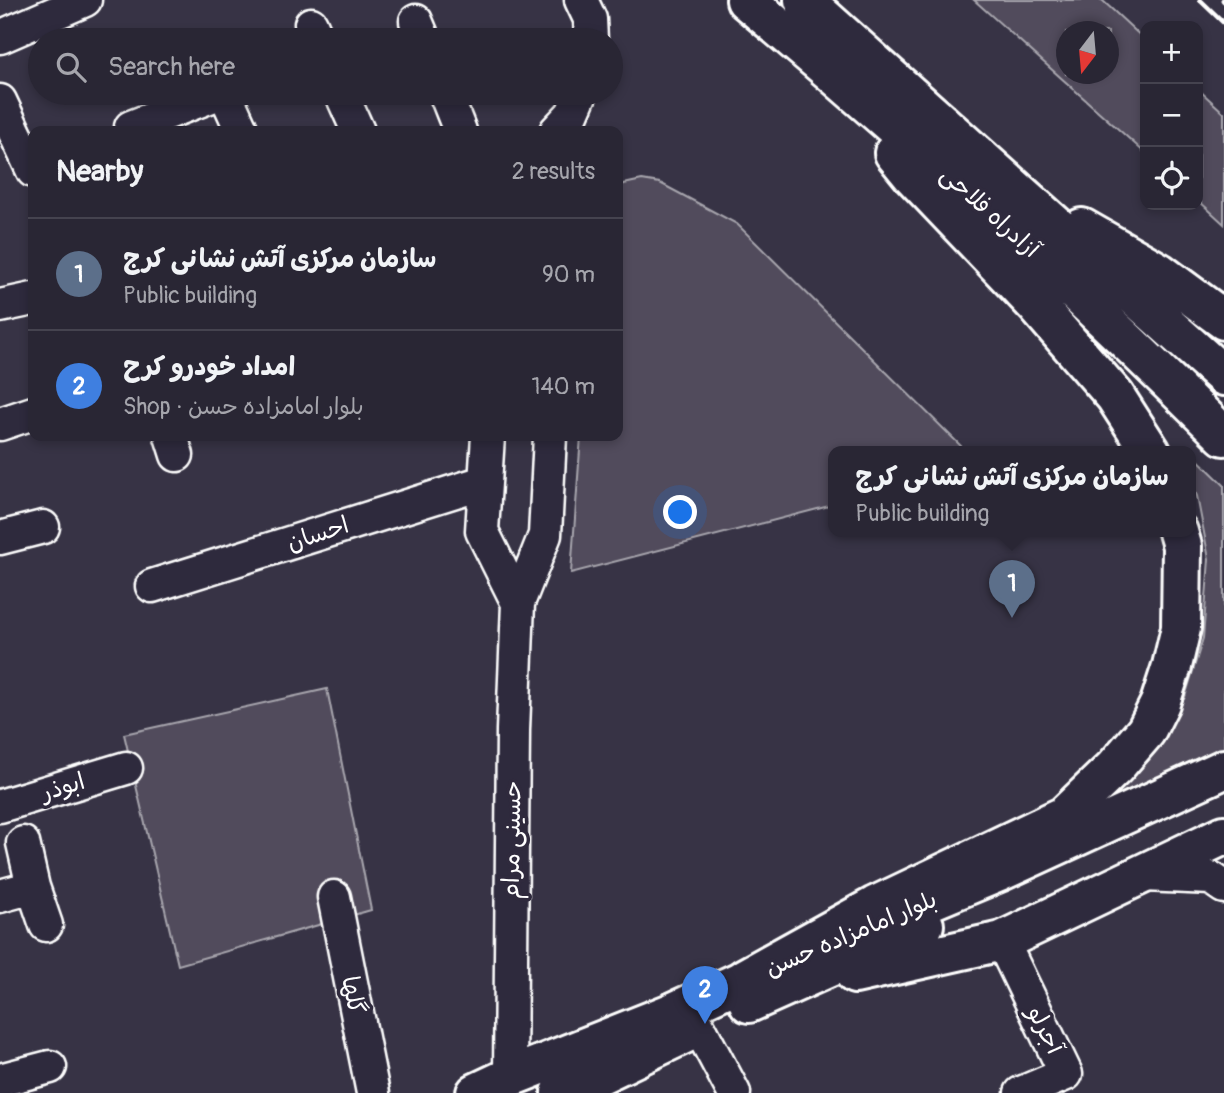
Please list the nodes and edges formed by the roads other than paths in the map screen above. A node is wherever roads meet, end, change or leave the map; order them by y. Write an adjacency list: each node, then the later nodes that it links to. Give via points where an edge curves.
1 (85, 0): 6 (street)
2 (581, 0): 5 (street)
3 (746, 0): 7 (main road, آزادراه فلاحی)
4 (804, 0): 20 (main road, آزادراه فلاحی)
5 (590, 28)
6 (0, 37)
7 (834, 73): 27 (main road, آزادراه فلاحی, via 1016,234); 30 (main road, via 912,175 1115,396)
8 (0, 101): 19 (street)
9 (190, 105): 14 (street)
10 (228, 105): 15 (street)
11 (346, 105): 16 (street)
12 (450, 105): 17 (street)
13 (576, 105): 18 (street)
14 (134, 126)
15 (239, 126)
16 (356, 126)
17 (458, 126)
18 (561, 126)
19 (28, 160)
20 (1017, 190): 23 (main road, via 1159,272); 24 (main road, آزادراه فلاحی)
21 (28, 300): 22 (street)
22 (0, 306)
23 (1224, 320)
24 (1224, 376)
25 (28, 415): 26 (street)
26 (0, 424)
27 (1224, 436)
28 (488, 441): 31 (street, حسینی مرام)
29 (550, 441): 36 (street, حسینی مرام, via 545,535)
30 (1147, 446)
31 (484, 482): 35 (street, احسان); 36 (street, حسینی مرام, via 482,531)
32 (43, 527): 34 (street)
33 (1179, 537): 50 (main road, via 1181,628 1172,666 1146,731 1115,767 1064,816 874,906)
34 (0, 538)
35 (152, 586)
36 (518, 603): 54 (street, حسینی مرام)
37 (126, 768): 40 (street, ابوذر)
38 (1224, 769): 50 (main road, بلوار امامزاده حسن, via 999,872)
39 (1224, 790): 51 (main road, بلوار امامزاده حسن, via 1101,839)
40 (0, 806)
41 (1224, 835): 43 (main road)
42 (23, 843): 44 (street)
43 (1144, 875): 45 (street, via 1211,878); 49 (main road)
44 (33, 887): 46 (street); 48 (street)
45 (1224, 887)
46 (0, 896)
47 (334, 897): 56 (street, گلها)
48 (46, 925)
49 (1002, 941): 51 (main road); 60 (street, آجرلو, via 1066,1074)
50 (745, 978): 54 (main road, بلوار امامزاده حسن, via 669,1014)
51 (790, 985): 52 (main road, بلوار امامزاده حسن)
52 (699, 1027): 58 (main road, بلوار امامزاده حسن); 59 (street)
53 (50, 1067): 55 (street)
54 (510, 1077): 57 (main road, بلوار امامزاده حسن)
55 (0, 1080)
56 (373, 1093)
57 (476, 1093)
58 (561, 1093)
59 (734, 1093)
60 (1021, 1093)

